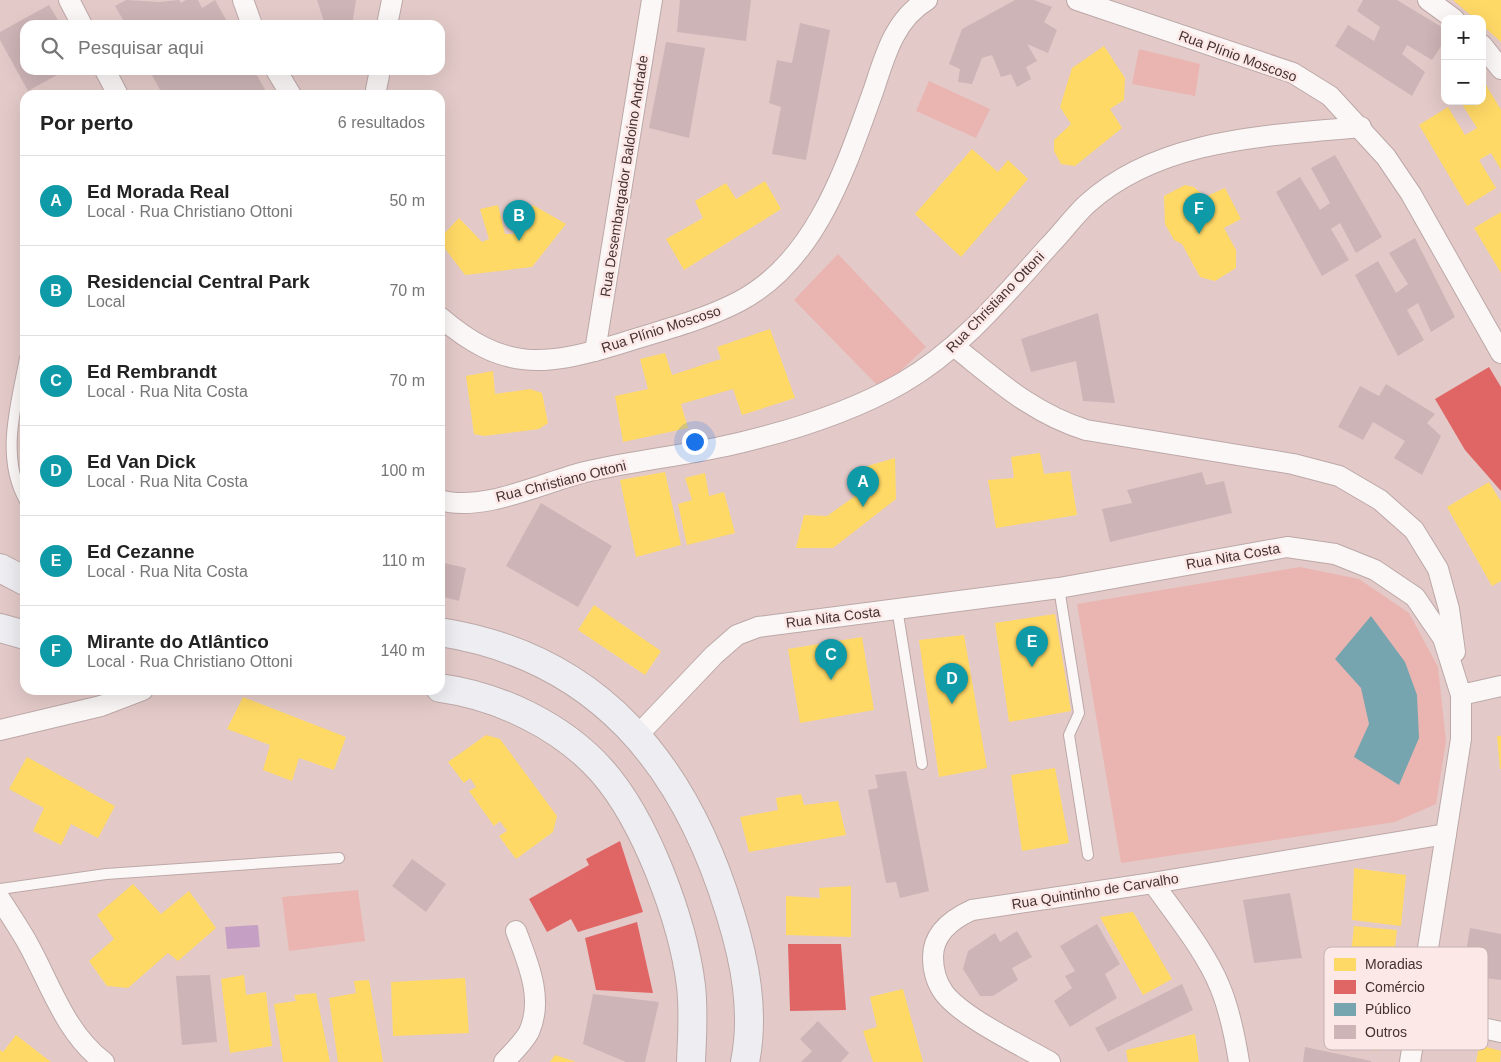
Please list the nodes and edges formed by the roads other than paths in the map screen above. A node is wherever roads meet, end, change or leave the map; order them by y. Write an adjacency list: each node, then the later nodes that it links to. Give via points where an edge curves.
1 (69, 0): 9 (street)
2 (243, 0): 10 (street)
3 (392, 0): 11 (street)
4 (652, 0): 23 (street, Rua Desembargador Baldoino Andrade)
5 (927, 0): 23 (street, Rua Plínio Moscoso, via 918,5 898,28 829,201 802,247 772,278 741,300 710,315)
6 (1077, 0): 20 (street, Rua Plínio Moscoso, via 1293,73 1330,96)
7 (1428, 0): 8 (street)
8 (1449, 15)
9 (79, 20)
10 (250, 20)
11 (389, 20)
12 (1486, 50): 13 (street)
13 (1501, 69)
14 (108, 75): 17 (street)
15 (279, 75): 18 (street)
16 (379, 75): 19 (street)
17 (115, 90)
18 (288, 90)
19 (376, 90)
20 (1360, 127): 22 (street, Rua Christiano Ottoni, via 1204,146 1123,178 1087,204); 24 (street, Rua Plínio Moscoso, via 1386,157 1411,194)
21 (445, 321): 23 (street, Rua Plínio Moscoso, via 460,334 499,355 536,362)
22 (955, 347): 27 (street, Rua Christiano Ottoni, via 902,383 838,413 742,443 585,472 482,502); 37 (street, via 1028,404 1058,421 1086,430 1302,466 1339,476 1380,500 1414,530 1438,569 1449,609)
23 (595, 351)
24 (1501, 353)
25 (20, 386): 26 (lane, via 9,440 11,469)
26 (20, 490)
27 (445, 500)
28 (0, 568): 29 (main road)
29 (20, 578)
30 (1059, 588): 31 (street, Rua Nita Costa); 37 (street, Rua Nita Costa, via 1286,547 1335,554 1375,570 1415,597 1443,638); 43 (lane, via 1079,713 1069,734)
31 (897, 608): 40 (street, Rua Nita Costa, via 758,627 737,635); 41 (lane)
32 (0, 628): 34 (main road)
33 (445, 633): 40 (main road, via 506,648 557,670 600,700)
34 (20, 634)
35 (1501, 686): 37 (street)
36 (445, 689): 54 (main road, via 490,699 555,731 602,771 622,799 657,868 681,942 690,986)
37 (1461, 694): 42 (street, Rua Nita Costa, via 1461,739)
38 (130, 695): 39 (street, via 101,706)
39 (0, 730)
40 (637, 736): 55 (main road, via 686,805 721,885 736,933 750,998)
41 (922, 764)
42 (1446, 834): 45 (street, Rua Quintinho de Carvalho); 49 (street, Rua Nita Costa)
43 (1088, 855)
44 (339, 858): 46 (lane, via 106,874)
45 (1153, 883): 56 (street, Rua Quintinho de Carvalho, via 972,910 954,918 940,932 933,950 933,970 944,992 960,1008); 57 (street, via 1190,935 1220,986 1234,1030)
46 (0, 889)
47 (0, 899): 52 (street, via 70,1025)
48 (516, 931): 53 (street, via 531,973 536,1004 529,1032)
49 (1428, 947)
50 (1488, 1029): 51 (street)
51 (1501, 1032)
52 (104, 1062)
53 (504, 1062)
54 (691, 1062)
55 (745, 1062)
56 (1050, 1062)
57 (1239, 1062)

